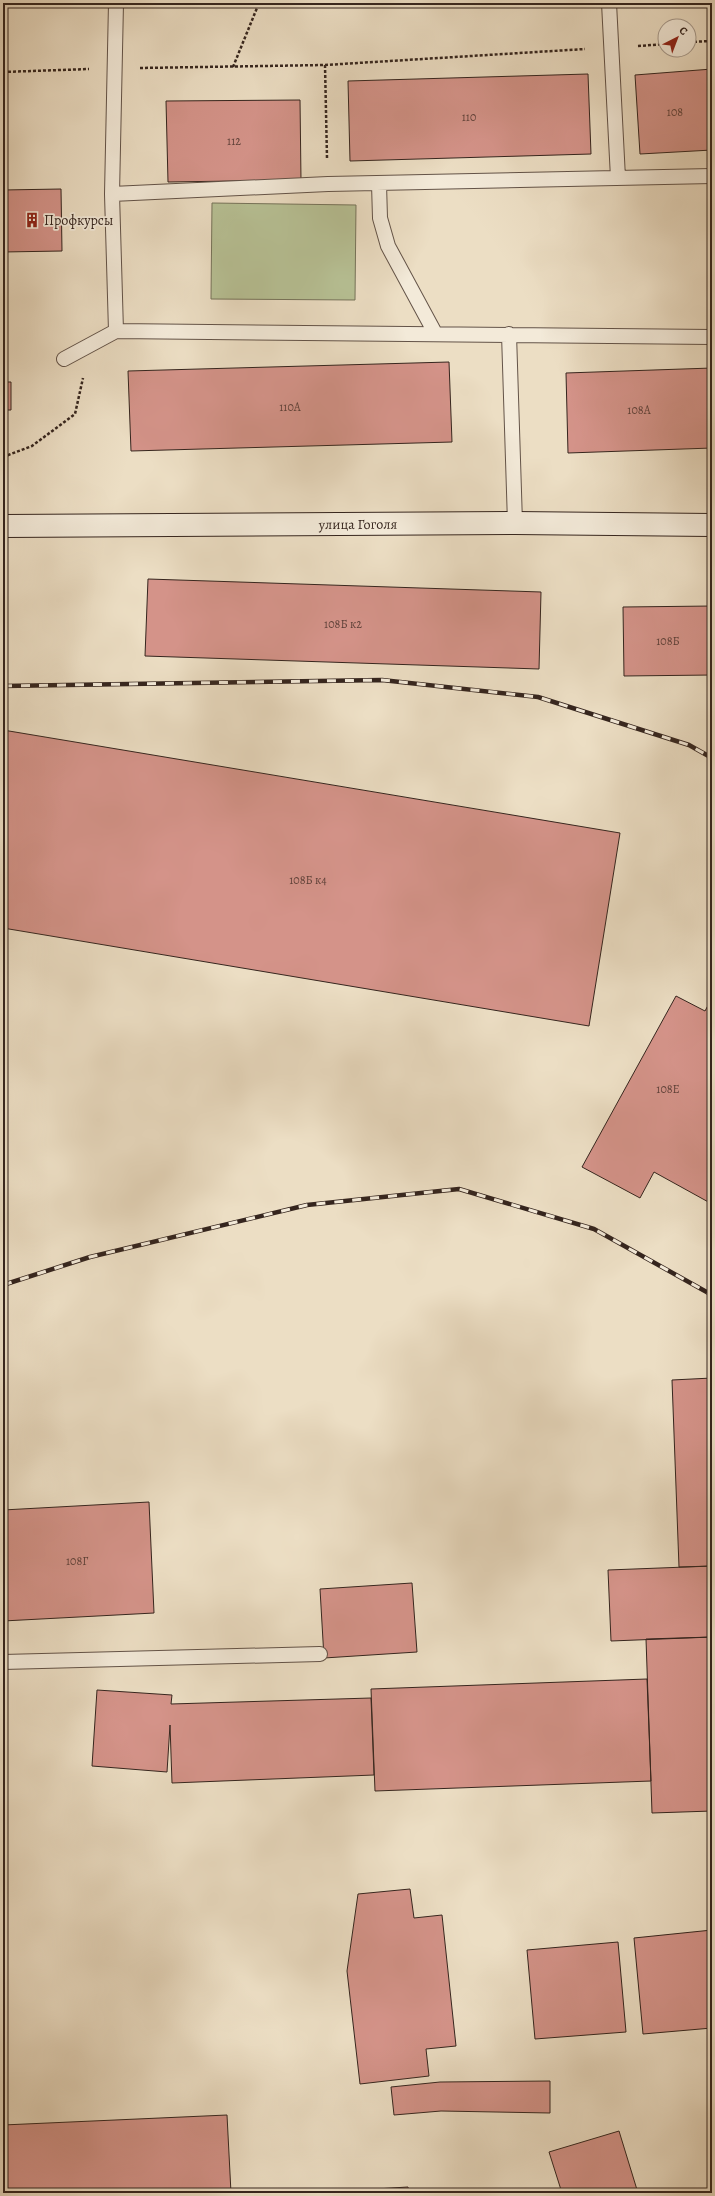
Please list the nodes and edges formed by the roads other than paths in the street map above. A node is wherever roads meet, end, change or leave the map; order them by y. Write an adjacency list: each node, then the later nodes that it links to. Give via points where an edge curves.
1 (116, 3): 6 (lane)
2 (609, 3): 4 (lane)
3 (712, 176): 4 (lane)
4 (618, 178): 5 (lane)
5 (378, 184): 6 (lane); 8 (lane, via 382,232)
6 (112, 194): 7 (lane)
7 (116, 331): 8 (lane); 11 (lane)
8 (435, 333): 9 (lane)
9 (509, 334): 10 (lane); 12 (lane)
10 (712, 337)
11 (64, 359)
12 (515, 523): 13 (main road, улица Гоголя); 14 (main road, улица Гоголя)
13 (712, 525)
14 (3, 526)
15 (320, 1654): 16 (lane)
16 (3, 1662)

